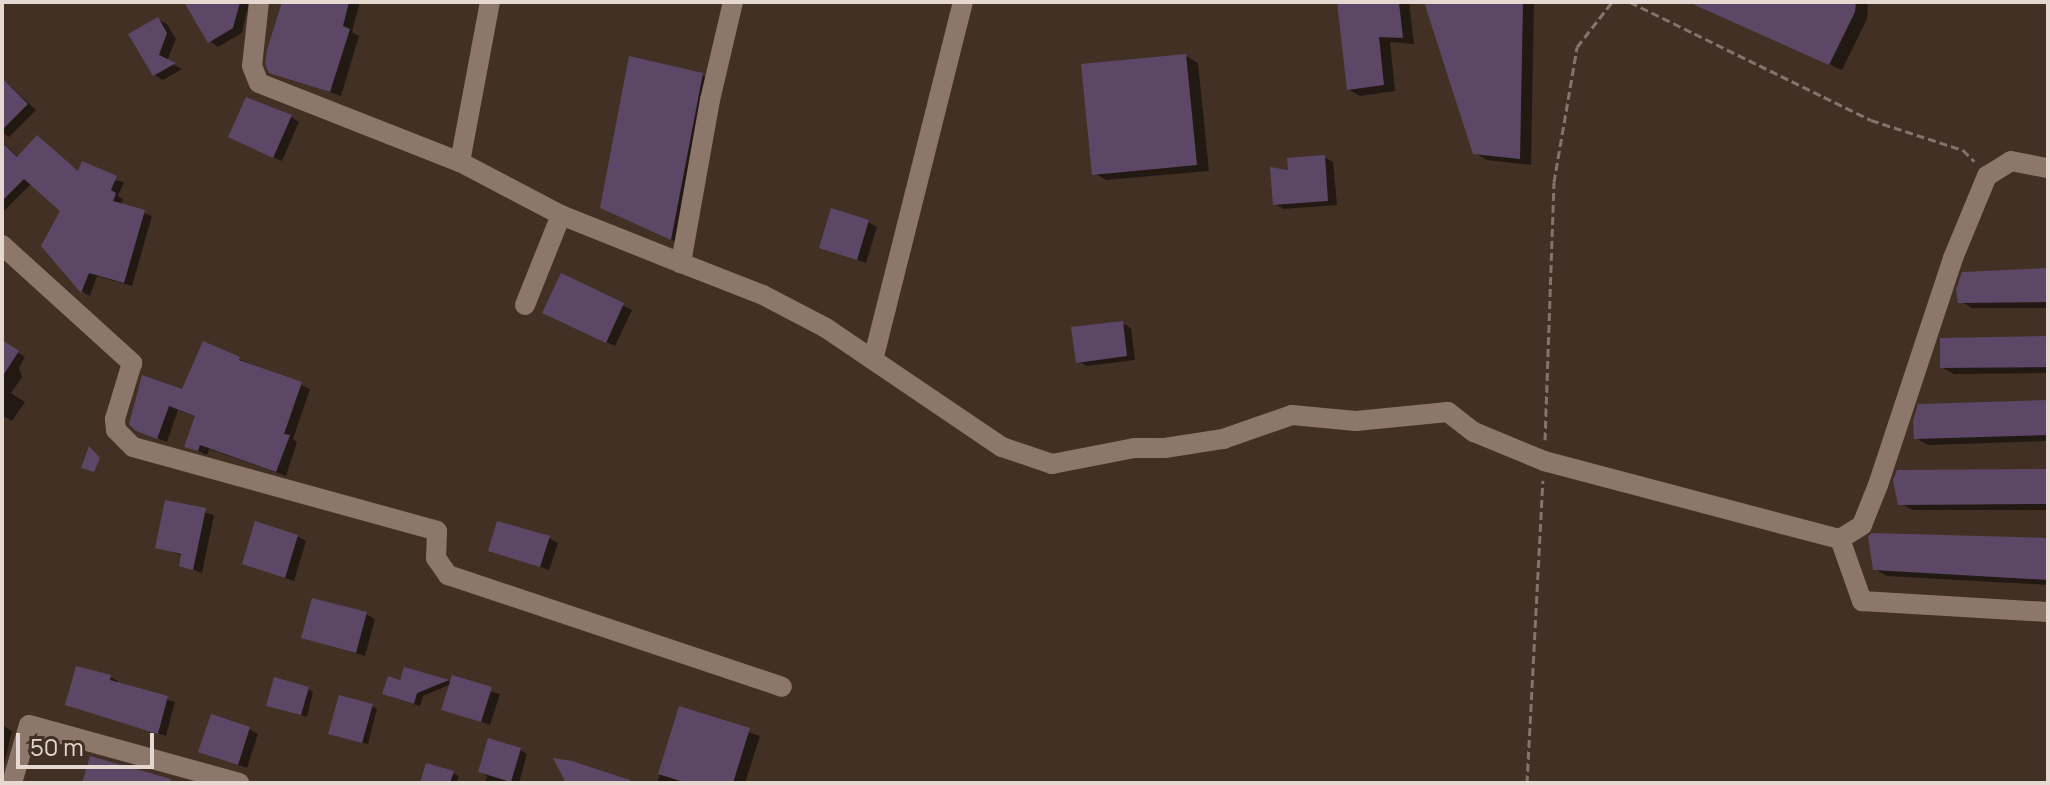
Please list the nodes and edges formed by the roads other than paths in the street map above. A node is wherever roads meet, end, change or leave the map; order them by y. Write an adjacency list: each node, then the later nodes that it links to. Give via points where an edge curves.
1 (259, 2): 5 (street, via 252,66 259,83)
2 (490, 2): 5 (street)
3 (733, 2): 9 (street)
4 (963, 2): 11 (street)
5 (460, 162): 7 (street)
6 (2048, 168): 12 (street, via 2011,161 1987,176 1953,258 1862,525)
7 (561, 215): 9 (street); 10 (street)
8 (2, 245): 14 (street, via 132,363 115,419 116,430 133,447 437,531 436,558 448,575)
9 (681, 263): 11 (street, via 801,315)
10 (525, 305)
11 (873, 360): 12 (street, via 1002,447 1052,464 1223,439 1292,415 1356,421 1448,412 1474,432 1544,461)
12 (1840, 539): 13 (street, via 1862,601)
13 (2048, 612)
14 (782, 687)
15 (12, 783): 16 (street, via 29,725)
16 (239, 783)

